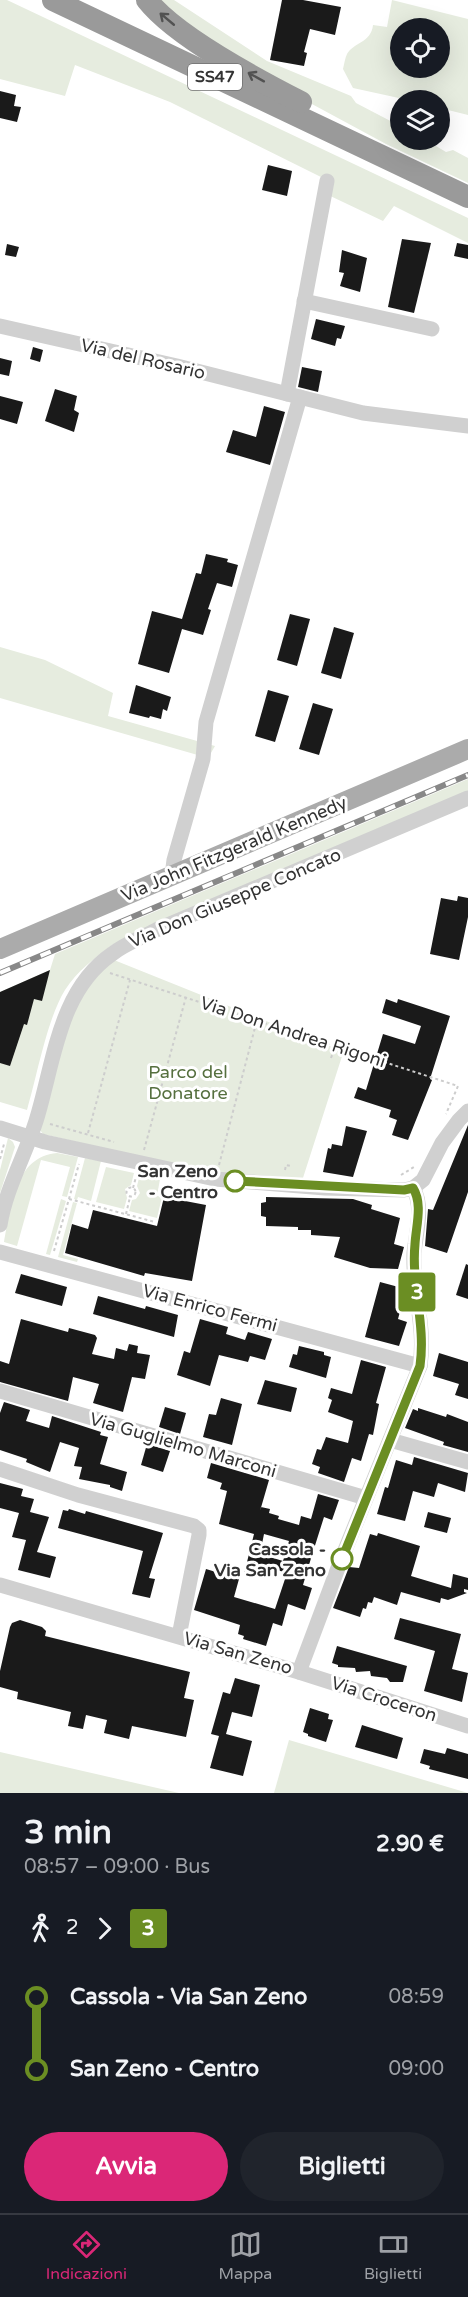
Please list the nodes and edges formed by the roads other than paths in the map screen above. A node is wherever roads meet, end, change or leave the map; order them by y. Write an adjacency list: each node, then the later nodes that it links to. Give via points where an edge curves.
1 (53, 0): 3 (highway, SS47)
2 (147, 0): 3 (highway, one-way to 2, via 337,120 235,66 189,36)
3 (376, 153): 5 (highway, SS47)
4 (327, 181): 6 (street)
5 (468, 197)
6 (304, 301): 8 (street); 9 (street)
7 (0, 326): 9 (street, Via del Rosario)
8 (432, 329)
9 (293, 396): 10 (street, Via del Rosario, via 363,414); 13 (street, via 206,723 203,759)
10 (468, 426)
11 (468, 749): 13 (main road, Via John Fitzgerald Kennedy)
12 (468, 798): 17 (street, Via Don Giuseppe Concato, via 156,930 111,954 92,971 71,1000)
13 (172, 876): 14 (main road, Via John Fitzgerald Kennedy)
14 (0, 949)
15 (468, 1111): 18 (street, via 442,1143 423,1180)
16 (0, 1128): 17 (street)
17 (29, 1137): 18 (street, via 215,1179 325,1188); 19 (street, Via Don Giuseppe Concato)
18 (413, 1188): 21 (street, Via San Zeno, via 418,1199 414,1265 423,1342)
19 (0, 1225)
20 (0, 1252): 21 (street, Via Enrico Fermi)
21 (420, 1366): 23 (street, Via San Zeno)
22 (0, 1391): 26 (street, Via Guglielmo Marconi)
23 (390, 1440): 24 (street); 26 (street, Via San Zeno)
24 (468, 1462)
25 (0, 1469): 28 (street, via 199,1530)
26 (366, 1498): 29 (street, Via San Zeno)
27 (0, 1585): 28 (street, Via San Zeno)
28 (179, 1636): 29 (street, Via San Zeno)
29 (299, 1672): 30 (street, Via Croceron)
30 (468, 1726)

